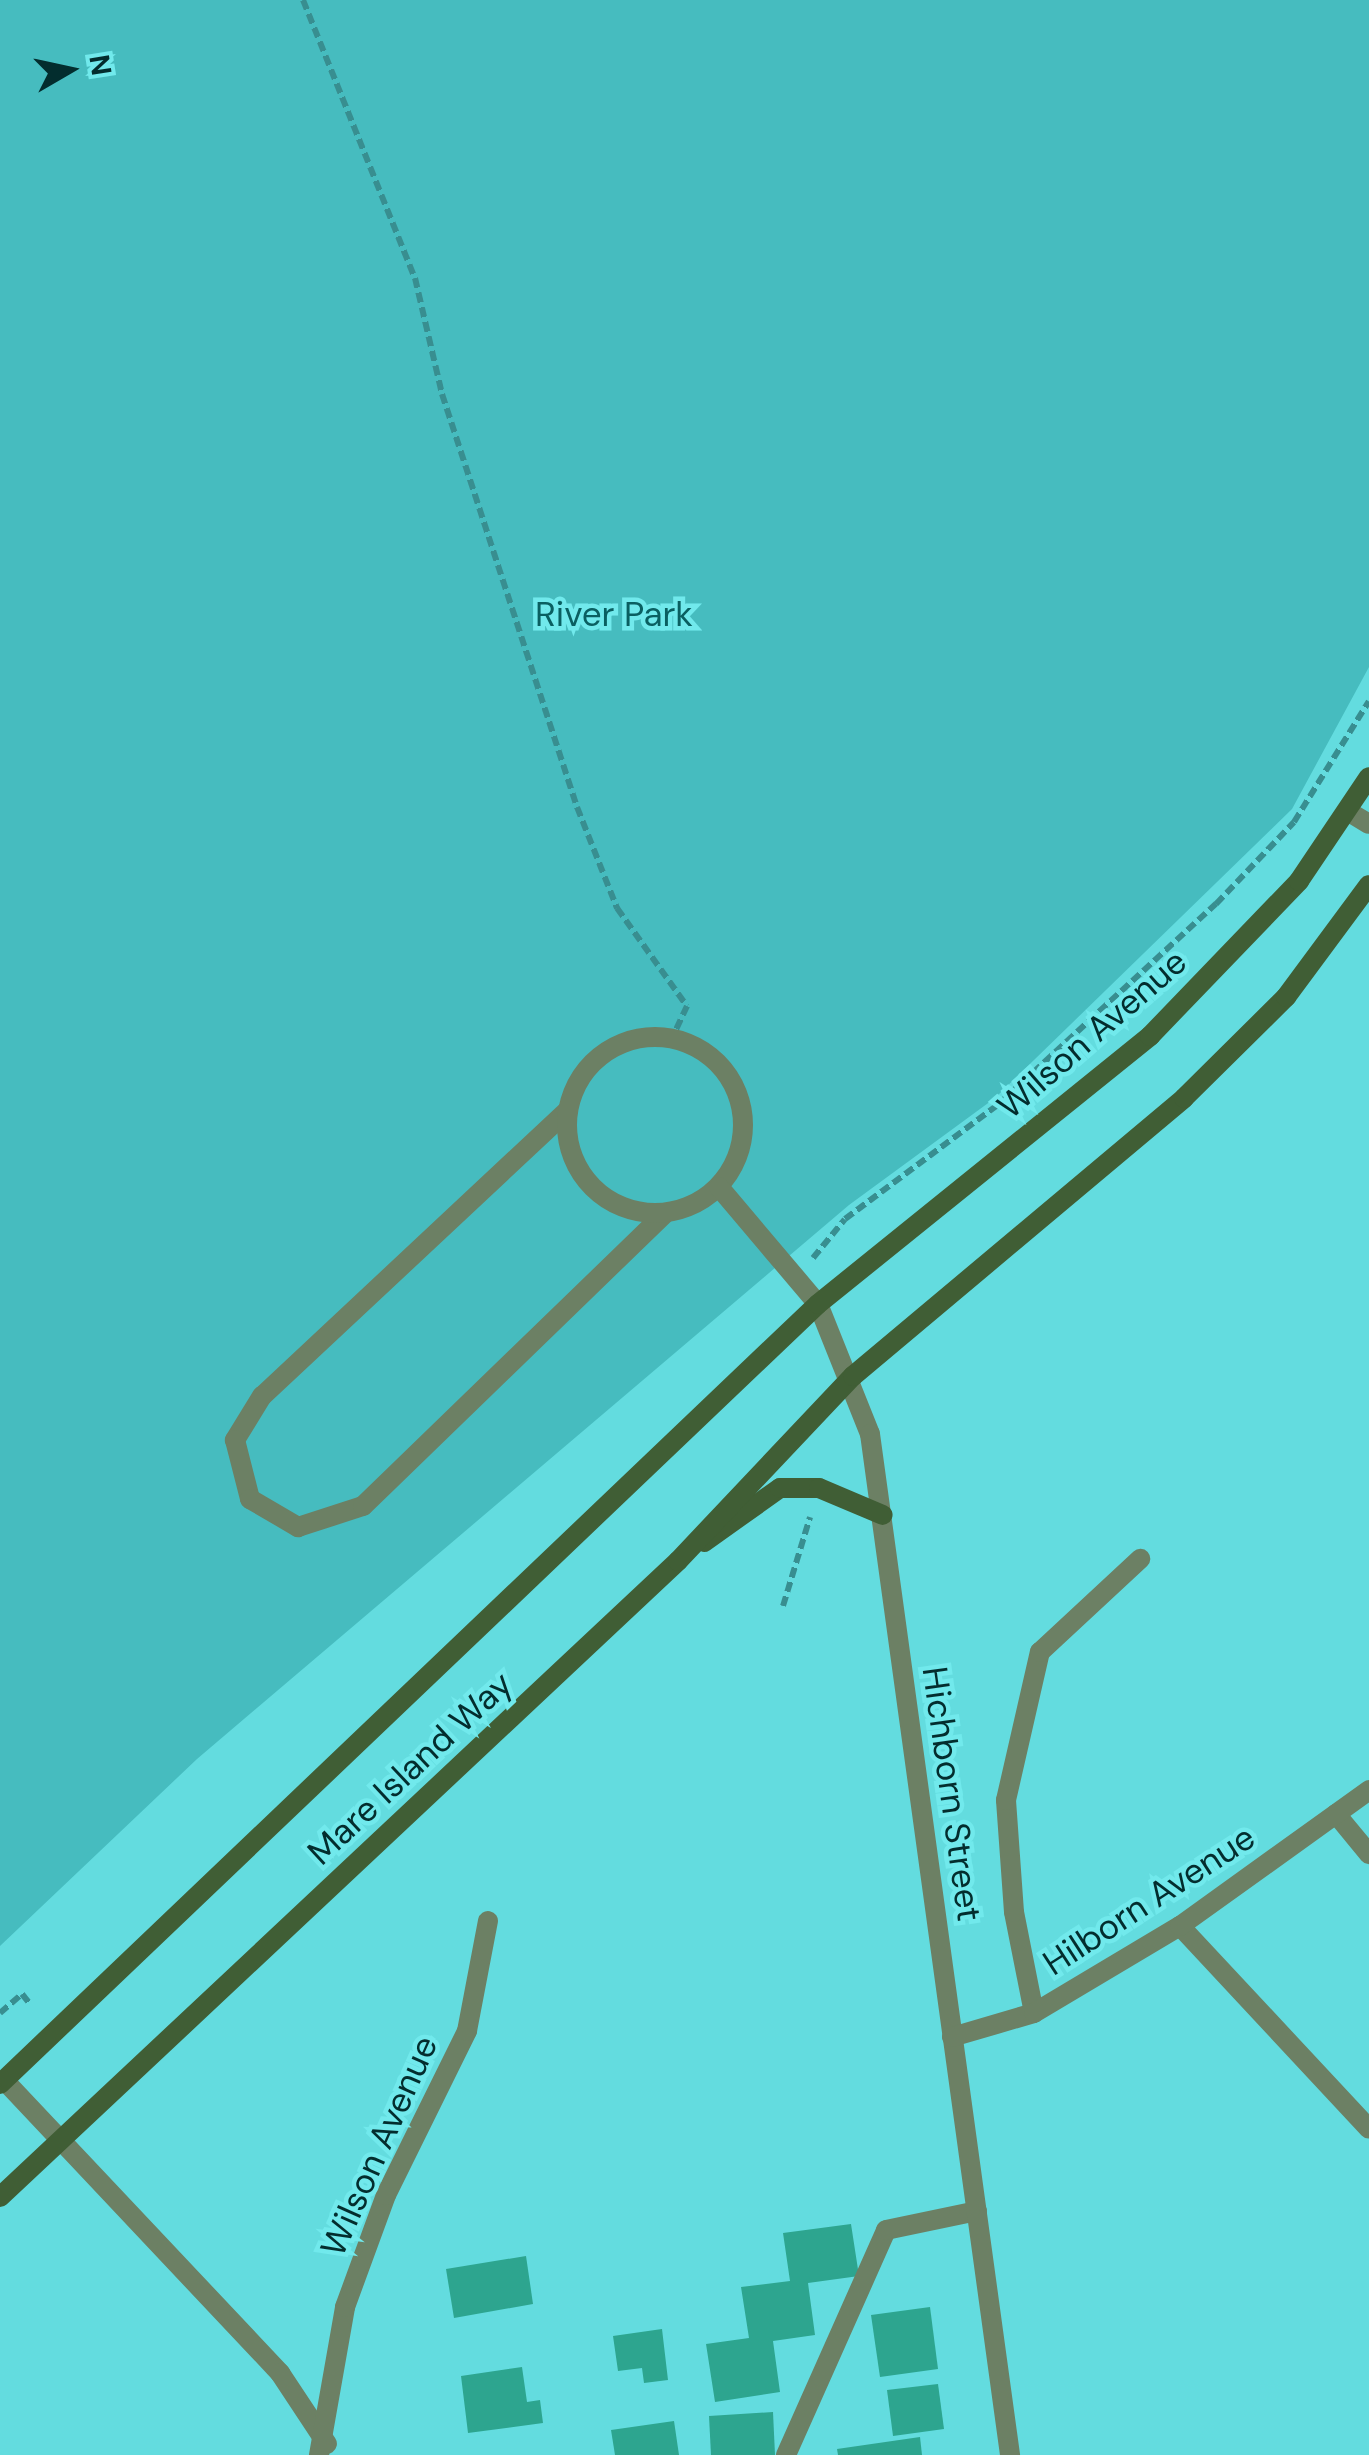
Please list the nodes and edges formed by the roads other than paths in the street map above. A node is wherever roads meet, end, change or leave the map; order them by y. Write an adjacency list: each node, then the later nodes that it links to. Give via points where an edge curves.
1 (1369, 777): 2 (main road, Wilson Avenue)
2 (1349, 812): 3 (street); 8 (main road, Wilson Avenue, via 1256,929 1150,1036)
3 (1369, 824)
4 (1369, 885): 9 (main road, via 1286,997 1184,1098)
5 (568, 1110): 6 (street, via 602,1054 639,1038 672,1038 708,1054 741,1104 738,1156); 7 (street, via 569,1148 588,1184 614,1204); 7 (street, via 262,1396 235,1440 250,1499 298,1527 363,1506)
6 (719, 1186): 7 (street); 8 (street, Hichborn Street)
7 (665, 1214)
8 (818, 1304): 9 (street, Hichborn Street); 20 (main road, Mare Island Way)
9 (853, 1376): 10 (street, Hichborn Street); 12 (main road, Mare Island Way)
10 (882, 1515): 12 (main road, via 819,1488 780,1488); 19 (street, Hichborn Street)
11 (1140, 1560): 18 (street, via 1040,1652 1006,1800 1014,1912)
12 (678, 1561): 22 (main road, Mare Island Way)
13 (1369, 1790): 14 (street, Hilborn Avenue)
14 (1336, 1814): 15 (street); 17 (street, Hilborn Avenue)
15 (1369, 1854)
16 (488, 1922): 25 (street, Wilson Avenue, via 466,2031 386,2195 345,2307)
17 (1180, 1926): 18 (street, Hilborn Avenue); 21 (street)
18 (1034, 2013): 19 (street, Hilborn Avenue)
19 (952, 2038): 24 (street, Hichborn Street)
20 (2, 2082): 22 (street)
21 (1369, 2129)
22 (64, 2139): 23 (main road, Mare Island Way); 25 (street, via 280,2373)
23 (0, 2197)
24 (977, 2211): 26 (street, via 886,2230); 27 (street, Hichborn Street)
25 (326, 2451)
26 (786, 2455)
27 (1010, 2455)

